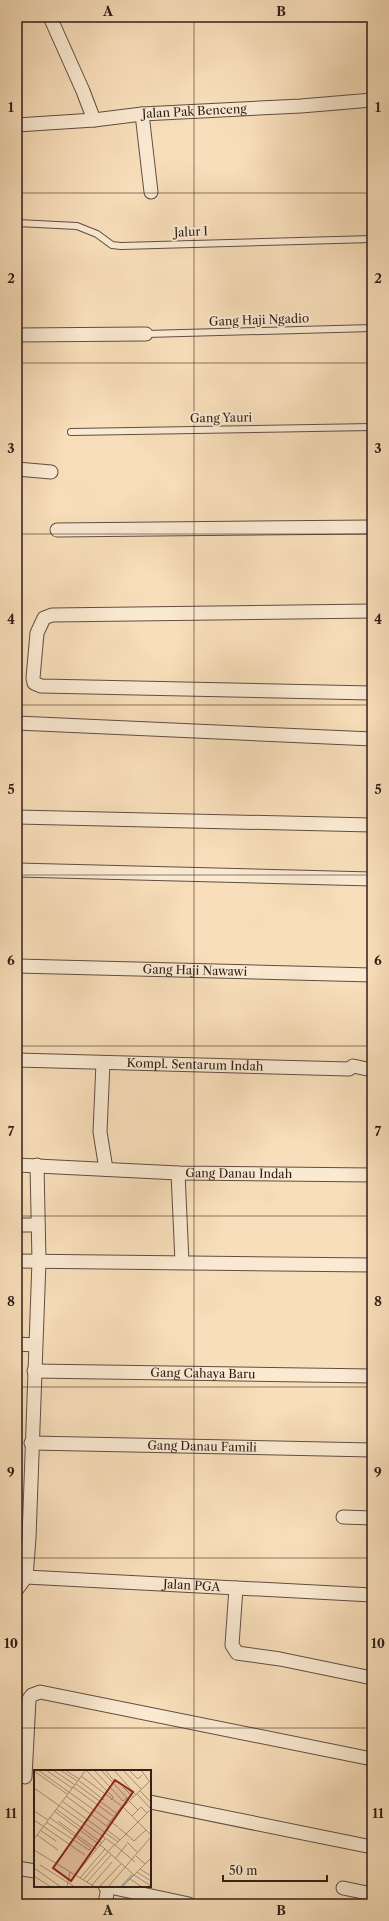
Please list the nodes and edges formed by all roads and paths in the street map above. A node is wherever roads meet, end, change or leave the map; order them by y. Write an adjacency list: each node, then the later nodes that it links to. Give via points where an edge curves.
1 (50, 17): 4 (street)
2 (372, 100): 3 (street, Jalan Pak Benceng)
3 (142, 114): 4 (street, Jalan Pak Benceng); 6 (street)
4 (94, 120): 5 (street, Jalan Pak Benceng)
5 (17, 125)
6 (151, 192)
7 (17, 223): 8 (lane, Jalur I, via 78,226 97,234 112,245 121,246)
8 (372, 239)
9 (372, 328): 11 (lane, Gang Haji Ngadio)
10 (17, 334): 11 (street)
11 (146, 334)
12 (372, 427): 13 (lane, Gang Yauri)
13 (71, 432)
14 (17, 469): 15 (street)
15 (51, 472)
16 (372, 527): 17 (street)
17 (57, 530)
18 (372, 611): 19 (street, via 52,615 44,618 38,627 33,678 34,683 41,686)
19 (372, 693)
20 (17, 723): 21 (street)
21 (372, 739)
22 (17, 817): 23 (street)
23 (372, 825)
24 (17, 870): 25 (street)
25 (372, 879)
26 (17, 966): 27 (street, Gang Haji Nawawi)
27 (372, 975)
28 (17, 1060): 29 (street, Kompl. Sentarum Indah)
29 (103, 1063): 30 (street, Kompl. Sentarum Indah, via 349,1069 353,1066); 33 (street, via 100,1132)
30 (372, 1070)
31 (17, 1165): 32 (street, Gang Danau Indah)
32 (37, 1165): 33 (street, Gang Danau Indah); 37 (street)
33 (106, 1169): 34 (street, Gang Danau Indah)
34 (178, 1173): 35 (street, Gang Danau Indah); 40 (street)
35 (372, 1175)
36 (17, 1225): 37 (street)
37 (38, 1225): 39 (street)
38 (17, 1261): 39 (street)
39 (39, 1261): 40 (street); 43 (street)
40 (182, 1262): 41 (street)
41 (372, 1265)
42 (17, 1344): 43 (street)
43 (35, 1345): 44 (street)
44 (34, 1371): 45 (street, Gang Cahaya Baru); 46 (street)
45 (372, 1376)
46 (31, 1443): 47 (street, Gang Danau Famili); 50 (street)
47 (372, 1450)
48 (343, 1517): 49 (street)
49 (372, 1518)
50 (23, 1538): 51 (street)
51 (26, 1577): 52 (street, Jalan PGA); 53 (street)
52 (236, 1588): 54 (street, Jalan PGA); 55 (street, via 232,1645 237,1653)
53 (17, 1589)
54 (372, 1595)
55 (372, 1678)
56 (372, 1759): 57 (street, via 40,1692 32,1695 29,1700)
57 (26, 1777)
58 (151, 1802): 59 (street)
59 (372, 1847)
60 (17, 1868): 61 (street)
61 (34, 1871)
62 (106, 1887): 66 (street)
63 (110, 1887): 67 (street)
64 (343, 1888): 65 (street)
65 (372, 1894)
66 (105, 1904)
67 (185, 1904)

